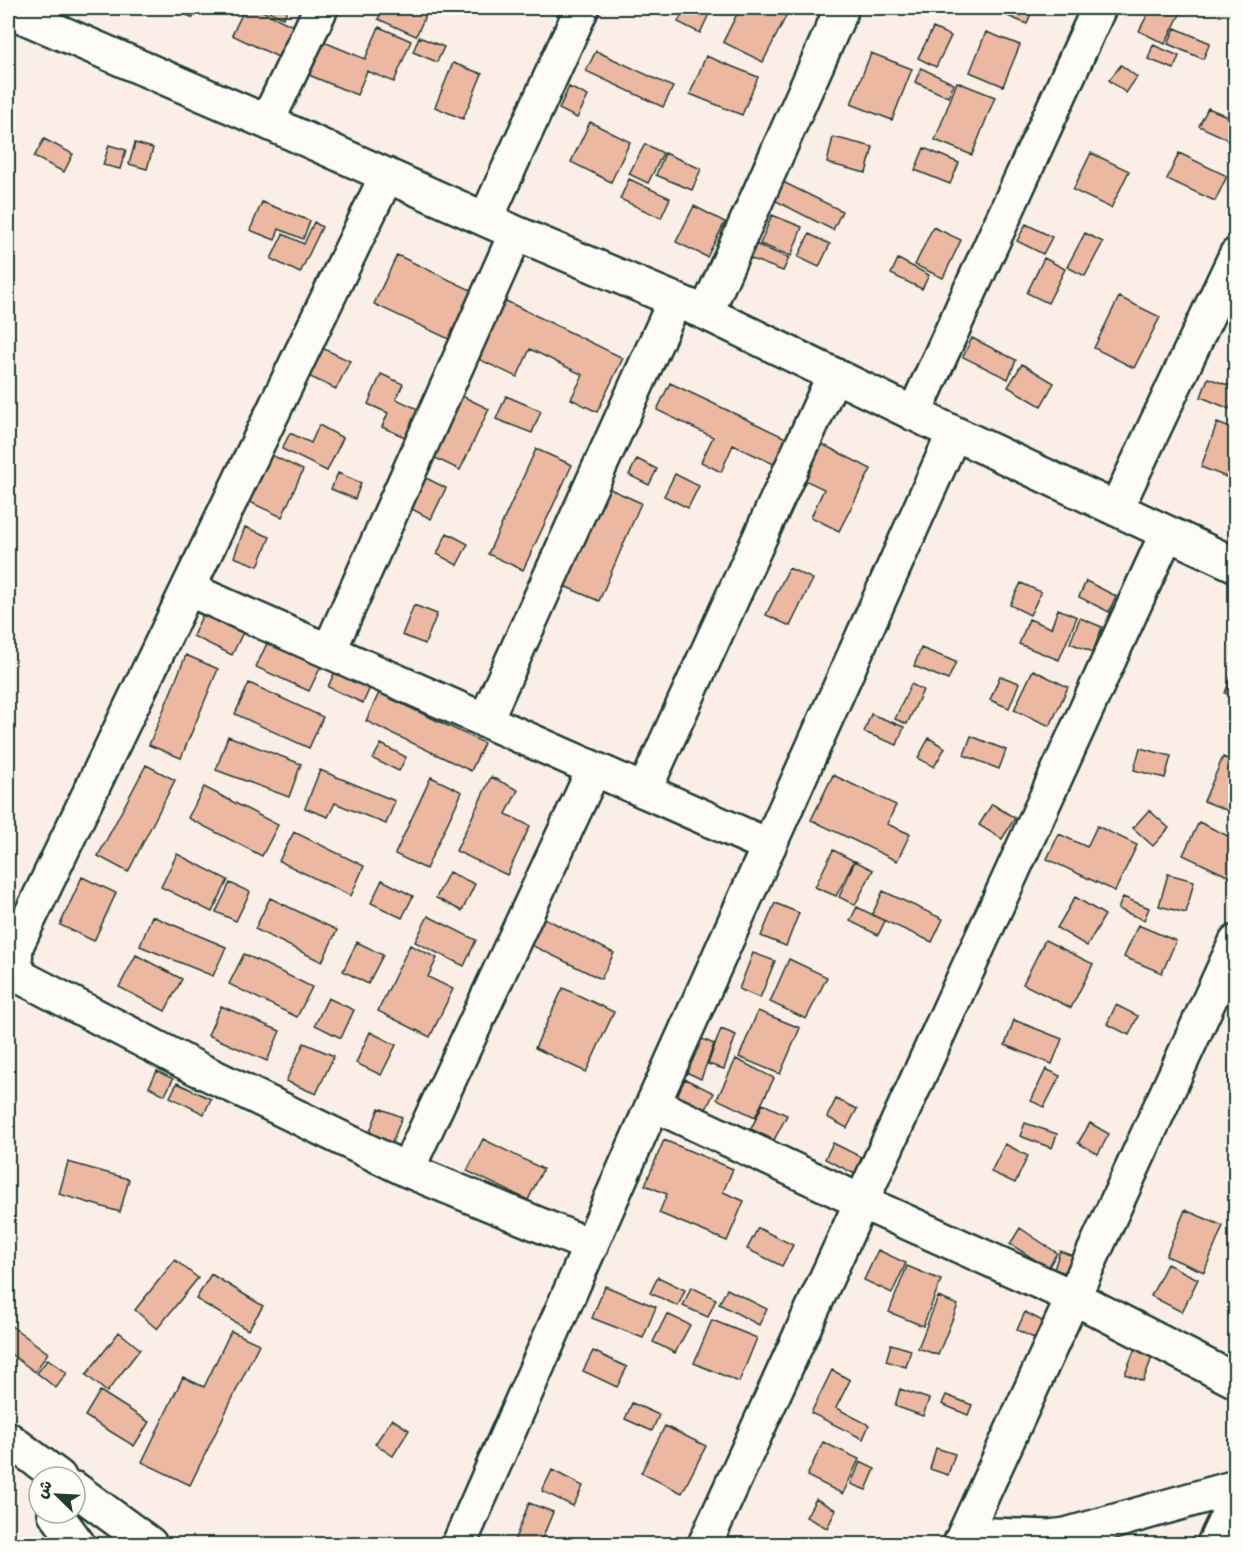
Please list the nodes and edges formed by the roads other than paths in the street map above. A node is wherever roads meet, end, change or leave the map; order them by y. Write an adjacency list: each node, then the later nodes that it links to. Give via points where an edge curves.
1 (321, 8): 6 (street)
2 (582, 8): 8 (street)
3 (842, 8): 12 (street)
4 (1099, 8): 14 (street)
5 (16, 11): 6 (street)
6 (267, 122): 7 (street)
7 (387, 175): 8 (street); 19 (street)
8 (486, 219): 9 (street)
9 (516, 232): 11 (street); 20 (street)
10 (1236, 255): 16 (street)
11 (675, 300): 12 (street); 21 (street)
12 (705, 313): 13 (street)
13 (834, 375): 14 (street); 23 (street)
14 (914, 414): 15 (street)
15 (954, 433): 16 (street); 24 (street)
16 (1116, 509): 17 (street)
17 (1167, 533): 18 (street); 28 (street)
18 (1236, 565)
19 (188, 589): 20 (street); 27 (street, via 16,946 15,963 21,977 198,1069)
20 (328, 651): 21 (street)
21 (485, 720): 22 (street)
22 (594, 769): 23 (street); 27 (street)
23 (644, 791): 24 (street)
24 (769, 846): 26 (street)
25 (1236, 942): 30 (street)
26 (653, 1104): 28 (street); 29 (street)
27 (407, 1170): 29 (street)
28 (862, 1202): 30 (street); 44 (street)
29 (591, 1246): 43 (street)
30 (1073, 1297): 31 (street); 40 (street)
31 (1236, 1381)
32 (8, 1439): 34 (street)
33 (8, 1449): 35 (street)
34 (43, 1465)
35 (27, 1475)
36 (1236, 1487): 40 (street, via 1066,1535)
37 (87, 1498): 42 (street)
38 (1236, 1498): 45 (street)
39 (64, 1525): 41 (street)
40 (963, 1539)
41 (78, 1545)
42 (150, 1545)
43 (459, 1545)
44 (705, 1545)
45 (1214, 1545)

